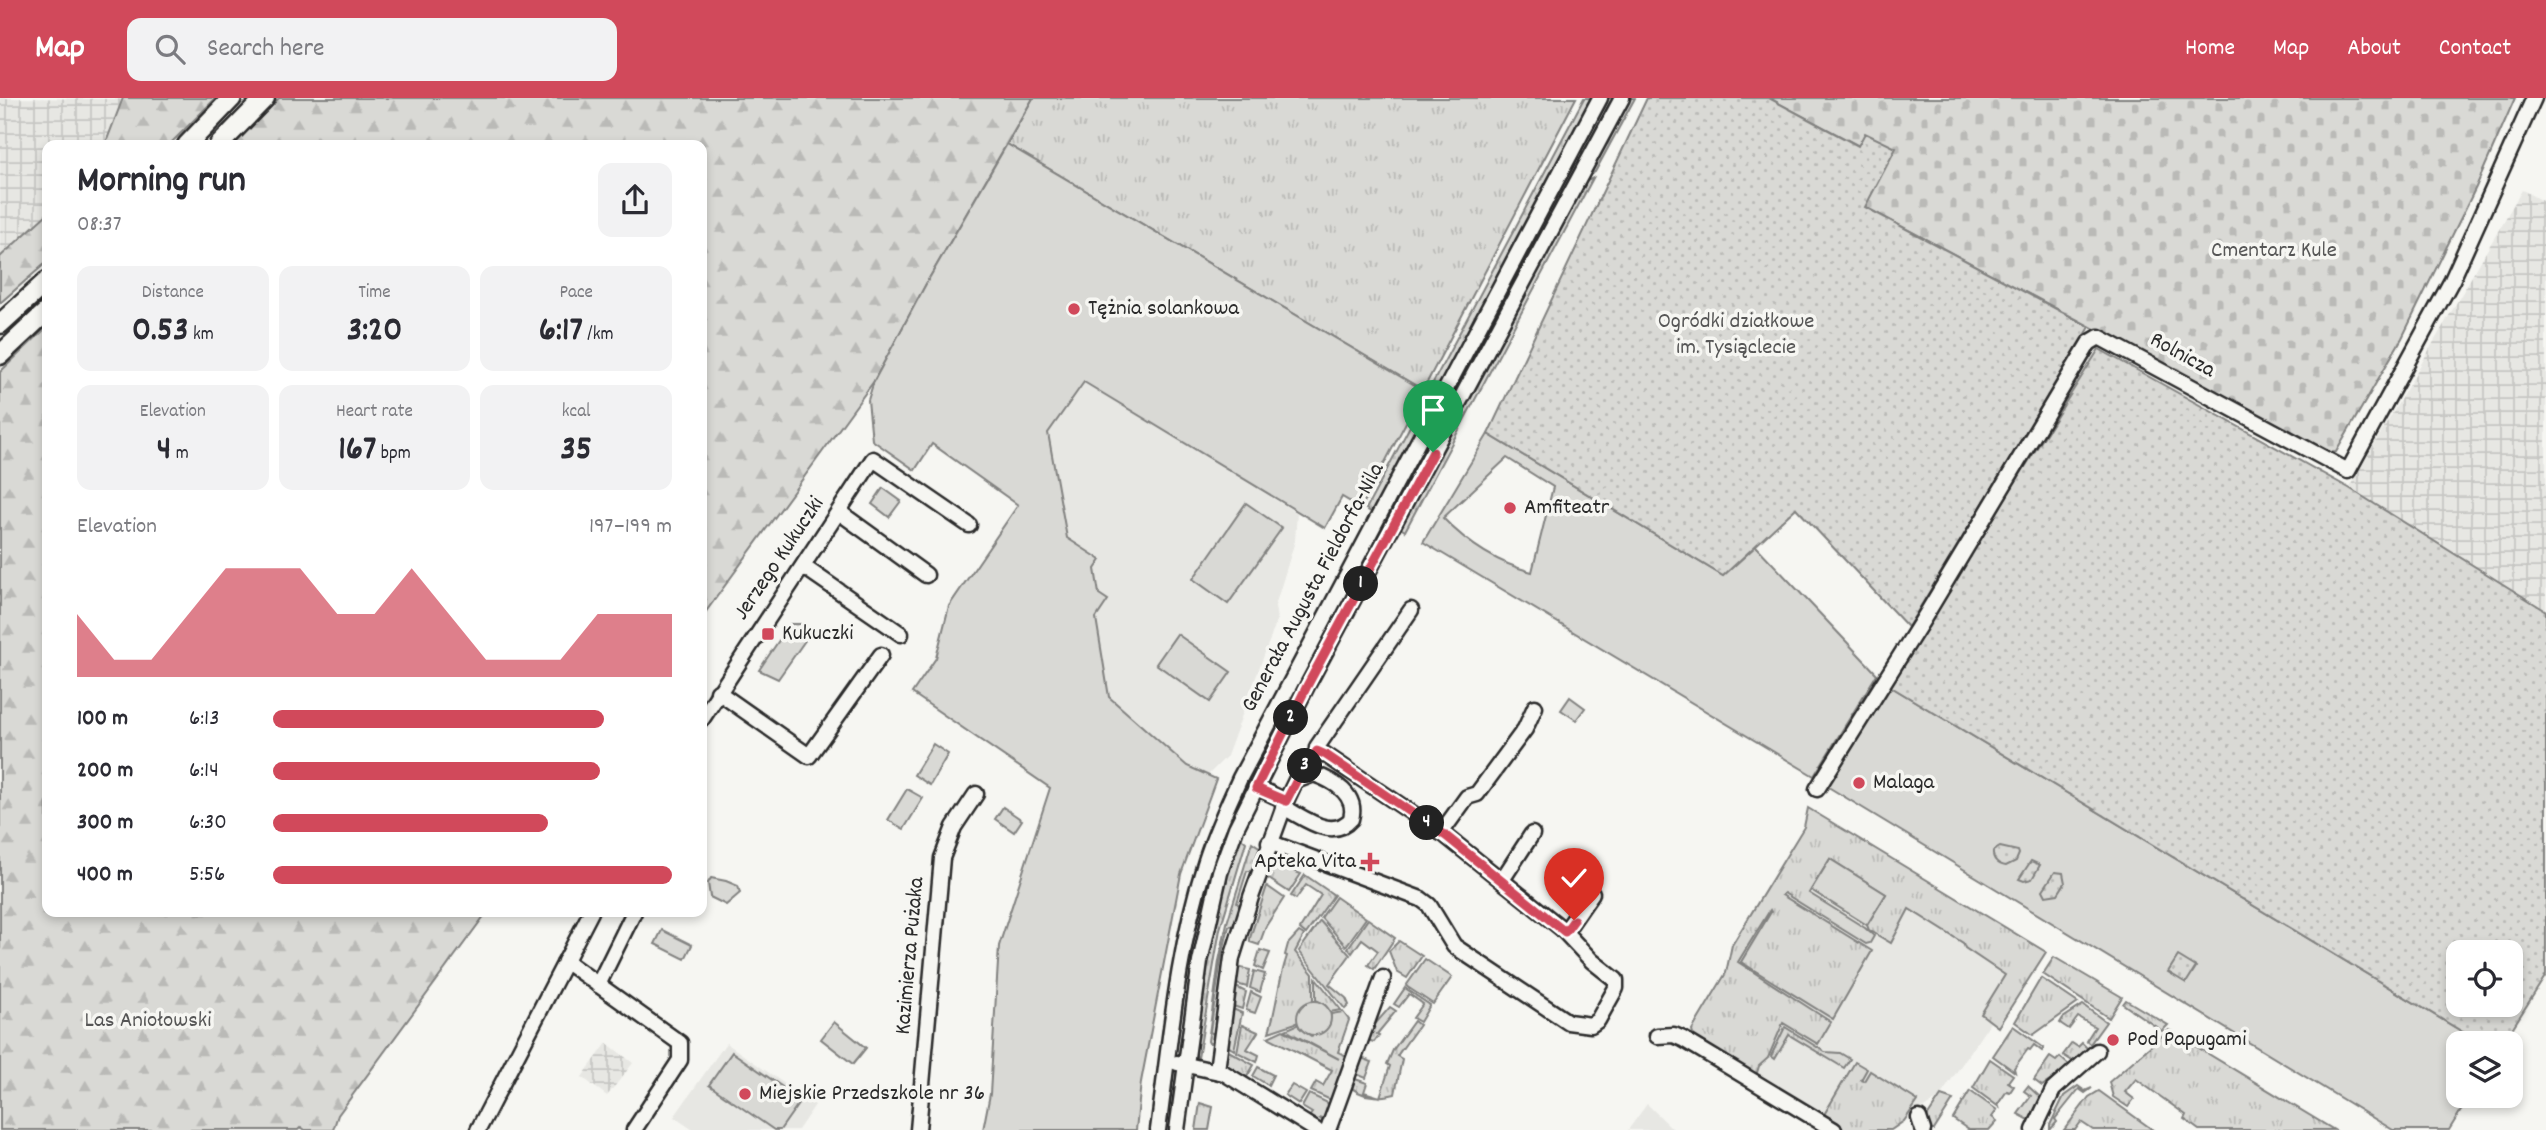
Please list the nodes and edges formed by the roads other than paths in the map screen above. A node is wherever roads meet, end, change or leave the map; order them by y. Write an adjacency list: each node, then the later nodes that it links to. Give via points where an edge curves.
1 (232, 98): 6 (main road)
2 (265, 98): 7 (main road)
3 (1600, 98): 41 (street, Generała Augusta Fieldorfa-Nila, via 1235,789 1204,867 1191,915)
4 (1622, 98): 24 (street, Generała Augusta Fieldorfa-Nila)
5 (2534, 98): 25 (street, Rolnicza, via 2452,280 2348,471 2095,337)
6 (192, 140)
7 (224, 140)
8 (42, 286): 10 (main road)
9 (42, 316): 11 (main road)
10 (0, 324)
11 (0, 355)
12 (838, 512): 13 (street, Jerzego Kukuczki, via 873,459); 14 (street, Jerzego Kukuczki); 15 (street)
13 (969, 525)
14 (804, 567): 17 (street); 19 (street, Jerzego Kukuczki)
15 (926, 575)
16 (1411, 610): 22 (street)
17 (901, 634)
18 (881, 655): 19 (street, via 809,756)
19 (718, 692): 21 (street, Jerzego Kukuczki)
20 (1535, 707): 28 (street, via 1525,729 1477,794 1467,797)
21 (707, 711)
22 (1317, 751): 23 (street); 28 (street)
23 (1296, 781): 27 (street); 27 (street, via 1314,774 1347,794 1353,804 1351,819 1338,829 1327,829)
24 (1256, 788): 27 (street); 42 (street, Generała Augusta Fieldorfa-Nila, via 1220,873 1200,962)
25 (1817, 789)
26 (976, 794): 46 (street, Kazimierza Pużaka, via 954,827 942,858)
27 (1284, 804): 30 (street)
28 (1441, 833): 31 (street)
29 (1532, 834): 31 (street)
30 (1269, 842): 35 (street, via 1421,899 1454,946 1568,1021 1591,1025 1616,988 1616,980); 43 (street, via 1232,958)
31 (1502, 880): 35 (street)
32 (1592, 893): 35 (street)
33 (588, 917): 36 (street)
34 (632, 917): 38 (street)
35 (1565, 932)
36 (565, 961): 38 (street); 44 (street)
37 (1383, 978): 50 (street)
38 (598, 985): 45 (street, via 680,1044 680,1059)
39 (1657, 1036): 51 (street, via 1683,1038)
40 (2097, 1051): 52 (street, via 2053,1090)
41 (1167, 1061): 42 (street); 47 (street, Generała Augusta Fieldorfa-Nila)
42 (1185, 1064): 43 (street); 48 (street, Generała Augusta Fieldorfa-Nila)
43 (1217, 1070): 49 (street)
44 (478, 1130)
45 (634, 1130)
46 (918, 1130)
47 (1158, 1130)
48 (1177, 1130)
49 (1316, 1130)
50 (1328, 1130)
51 (1834, 1130)
52 (2034, 1130)

